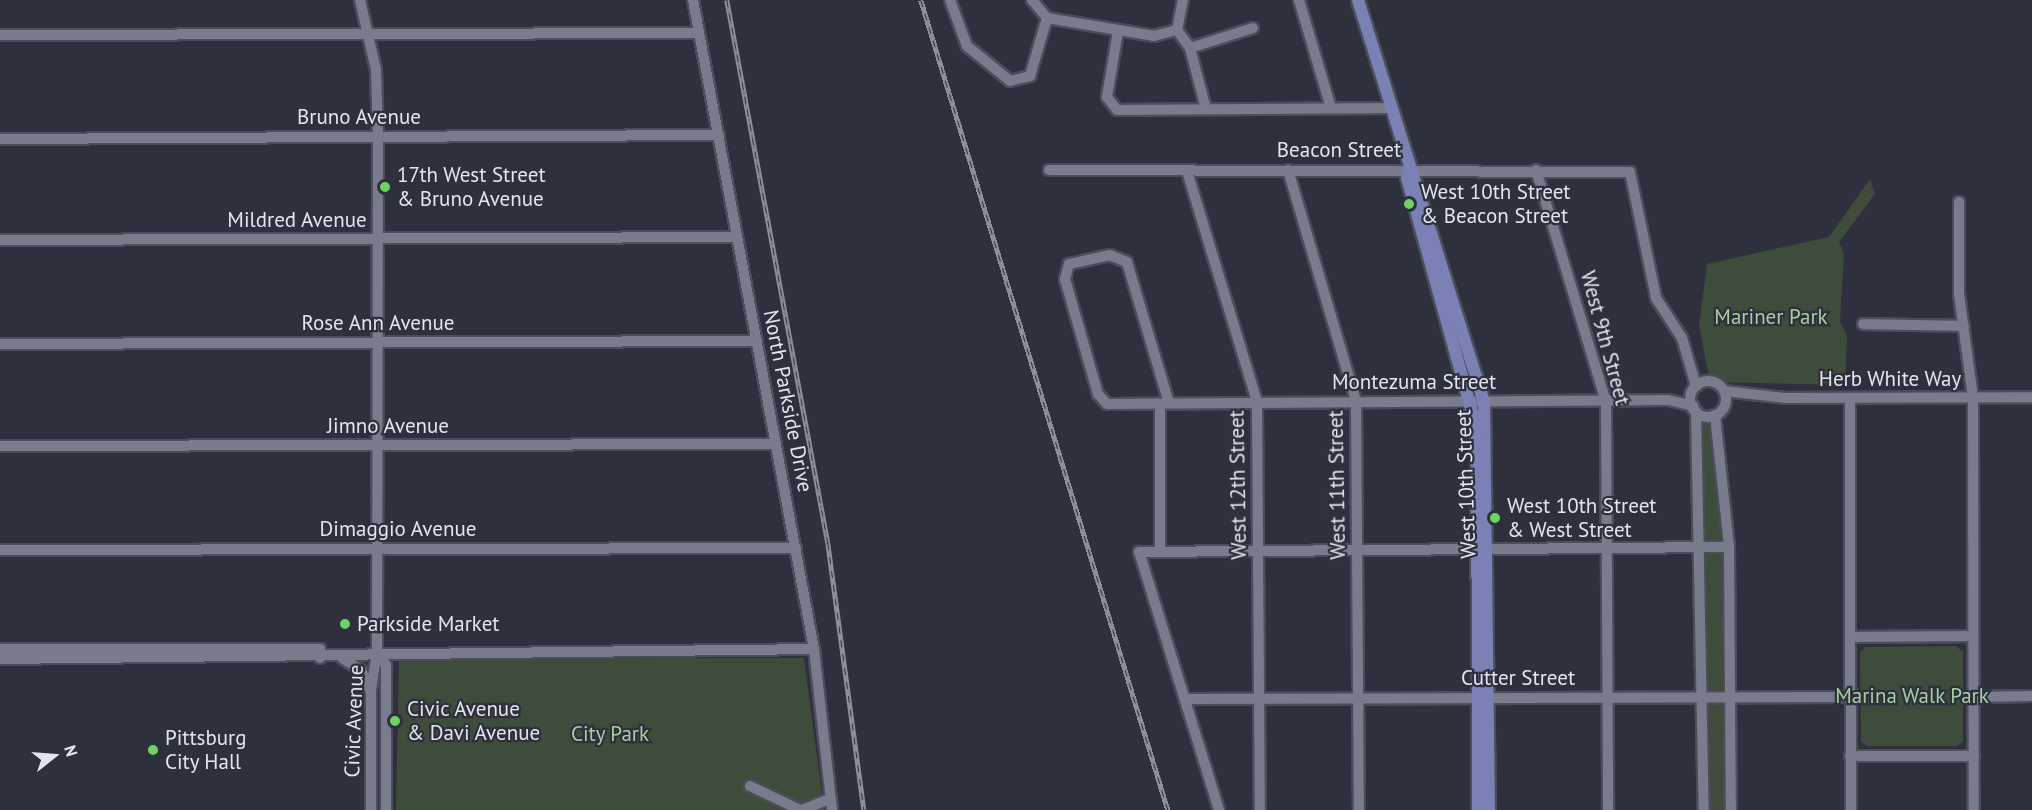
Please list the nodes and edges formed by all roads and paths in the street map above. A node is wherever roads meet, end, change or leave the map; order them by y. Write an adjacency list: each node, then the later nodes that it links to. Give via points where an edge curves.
1 (360, 0): 13 (street)
2 (693, 0): 12 (street, North Parkside Drive)
3 (950, 0): 8 (street, via 967,46 1010,81 1030,76)
4 (1032, 0): 8 (street)
5 (1183, 0): 10 (street)
6 (1299, 0): 16 (street)
7 (1358, 0): 17 (main road, West 10th Street)
8 (1047, 18): 11 (street)
9 (1253, 28): 15 (street)
10 (1177, 30): 11 (street, via 1154,36); 15 (street)
11 (1118, 31): 18 (street, via 1107,97 1111,108)
12 (699, 33): 13 (street); 19 (street, North Parkside Drive)
13 (370, 34): 14 (street); 20 (street)
14 (0, 35)
15 (1190, 48): 18 (street)
16 (1331, 108): 17 (street); 18 (street)
17 (1390, 108): 22 (main road, West 10th Street)
18 (1206, 110)
19 (719, 135): 20 (street, Bruno Avenue); 28 (street, North Parkside Drive)
20 (378, 136): 21 (street, Bruno Avenue); 29 (street)
21 (0, 139)
22 (1409, 169): 24 (street, Beacon Street); 25 (street, Beacon Street); 47 (main road, West 10th Street, via 1407,178)
23 (1049, 170): 26 (street, Beacon Street)
24 (1288, 170): 26 (street, Beacon Street); 45 (street, West 11th Street)
25 (1536, 170): 36 (street, Beacon Street, via 1630,172 1656,298); 48 (street, West 9th Street)
26 (1187, 171): 46 (street, West 12th Street)
27 (1959, 202): 32 (street)
28 (737, 237): 29 (street, Mildred Avenue); 33 (street, North Parkside Drive)
29 (377, 239): 30 (street, Mildred Avenue); 34 (street)
30 (0, 240)
31 (1863, 324): 32 (street)
32 (1964, 326): 43 (street)
33 (757, 341): 34 (street, Rose Ann Avenue); 53 (street, North Parkside Drive)
34 (377, 343): 35 (street, Rose Ann Avenue); 54 (street)
35 (0, 344)
36 (1694, 368): 37 (street); 38 (street)
37 (1710, 381): 38 (street); 39 (street)
38 (1694, 388): 44 (street, Montezuma Street); 51 (street)
39 (1724, 391): 40 (street, Herb White Way); 50 (street)
40 (1748, 397): 42 (street, Herb White Way); 50 (street, Herb White Way)
41 (2032, 397): 43 (street, Herb White Way)
42 (1850, 398): 43 (street, Herb White Way); 67 (street)
43 (1973, 398): 66 (street)
44 (1668, 400): 48 (street, Montezuma Street); 51 (street, Montezuma Street)
45 (1356, 401): 46 (street, Montezuma Street); 47 (street, Montezuma Street); 62 (street, West 11th Street)
46 (1257, 402): 49 (street, Montezuma Street); 64 (street, West 12th Street)
47 (1478, 402): 48 (street, Montezuma Street); 60 (main road, West 10th Street)
48 (1606, 402): 63 (street, West 9th Street)
49 (1164, 404): 49 (street, Montezuma Street, via 1127,262 1110,255 1069,264 1065,279 1101,400 1113,405); 65 (street)
50 (1725, 405): 52 (street)
51 (1694, 409): 52 (street); 58 (street)
52 (1715, 415): 56 (street)
53 (776, 444): 54 (street, Jimno Avenue); 57 (street, North Parkside Drive)
54 (376, 445): 55 (street, Jimno Avenue); 59 (street)
55 (0, 446)
56 (1729, 547): 58 (street); 81 (street)
57 (796, 548): 59 (street, Dimaggio Avenue); 69 (street, North Parkside Drive)
58 (1701, 548): 63 (street); 80 (street)
59 (377, 549): 61 (street, Dimaggio Avenue); 70 (street)
60 (1483, 549): 62 (street); 63 (street); 76 (main road, West 10th Street)
61 (0, 550)
62 (1357, 550): 64 (street); 83 (street, West 11th Street)
63 (1608, 550): 84 (street, West 9th Street)
64 (1259, 551): 65 (street); 79 (street, West 12th Street)
65 (1160, 552): 82 (street, via 1139,552)
66 (1973, 636): 67 (street); 78 (street)
67 (1850, 637): 77 (street)
68 (0, 649): 71 (street, via 320,649)
69 (813, 650): 70 (street); 88 (street, North Parkside Drive)
70 (377, 652): 72 (street); 74 (street, Civic Avenue); 90 (street, Civic Avenue, via 386,665)
71 (320, 658): 72 (street); 73 (street)
72 (342, 658): 74 (street, via 361,670)
73 (0, 659)
74 (371, 691): 89 (street, Civic Avenue)
75 (2032, 696): 78 (street)
76 (1484, 697): 83 (street, Cutter Street); 84 (street, Cutter Street); 96 (main road, West 10th Street); 97 (main road, West 10th Street)
77 (1850, 697): 81 (street, Cutter Street); 85 (street)
78 (1974, 697): 86 (street)
79 (1259, 698): 82 (street, Cutter Street); 83 (street, Cutter Street); 94 (street, West 12th Street)
80 (1703, 698): 81 (street, Cutter Street); 84 (street, Cutter Street); 99 (street)
81 (1731, 698): 100 (street)
82 (1185, 699): 93 (street)
83 (1358, 699): 95 (street, West 11th Street)
84 (1607, 699): 98 (street, West 9th Street)
85 (1850, 756): 86 (street); 101 (street)
86 (1974, 756): 102 (street)
87 (750, 786): 91 (street)
88 (831, 798): 91 (street); 92 (street, North Parkside Drive)
89 (371, 810)
90 (386, 810)
91 (801, 810)
92 (832, 810)
93 (1219, 810)
94 (1260, 810)
95 (1359, 810)
96 (1478, 810)
97 (1489, 810)
98 (1608, 810)
99 (1704, 810)
100 (1731, 810)
101 (1851, 810)
102 (1974, 810)

